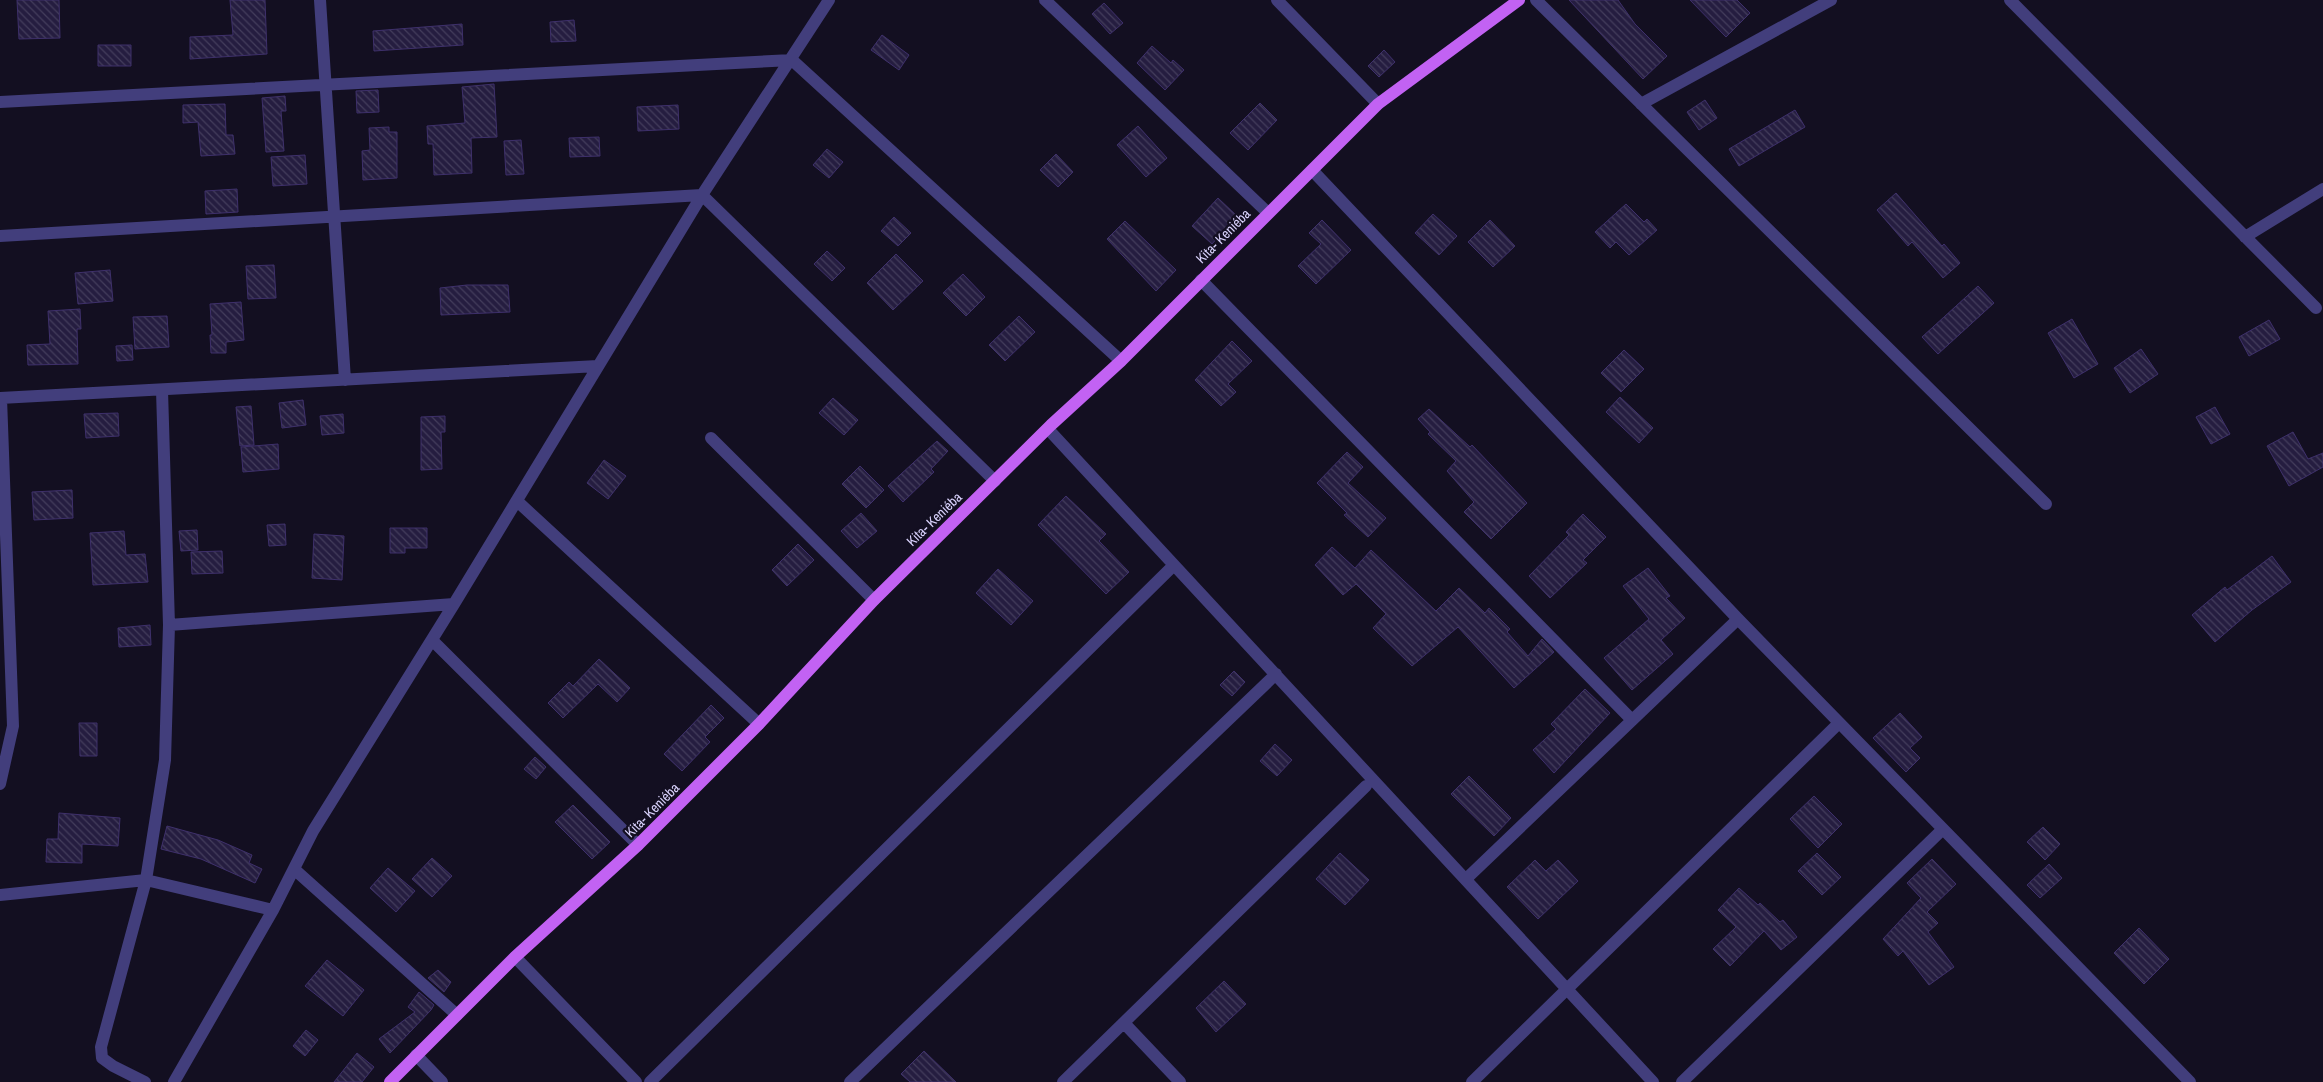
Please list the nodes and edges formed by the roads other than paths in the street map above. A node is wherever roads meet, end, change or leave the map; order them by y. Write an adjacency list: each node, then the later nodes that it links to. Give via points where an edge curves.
1 (320, 0): 10 (street)
2 (829, 0): 9 (street)
3 (1044, 0): 17 (street)
4 (1277, 0): 12 (street)
5 (1519, 0): 12 (main road, Kita- Keniéba)
6 (1536, 0): 13 (street)
7 (1831, 0): 13 (street)
8 (2010, 0): 20 (street)
9 (792, 60): 10 (street); 16 (street); 23 (street)
10 (326, 84): 11 (street); 18 (street)
11 (0, 99)
12 (1378, 104): 14 (main road, Kita- Keniéba)
13 (1641, 104): 32 (street)
14 (1312, 170): 17 (main road, Kita- Keniéba); 36 (street)
15 (2323, 189): 20 (street)
16 (702, 195): 18 (street); 24 (street); 30 (street)
17 (1268, 213): 21 (main road, Kita- Keniéba)
18 (334, 217): 19 (street); 25 (street)
19 (0, 236)
20 (2245, 237): 22 (street)
21 (1201, 280): 23 (main road, Kita- Keniéba); 40 (street)
22 (2316, 308)
23 (1122, 361): 28 (main road, Kita- Keniéba)
24 (598, 366): 25 (street); 31 (street)
25 (345, 380): 26 (street)
26 (162, 390): 27 (street); 37 (street)
27 (1, 398): 43 (street)
28 (1048, 429): 30 (main road, Kita- Keniéba); 33 (street)
29 (711, 438): 34 (street)
30 (995, 480): 34 (main road, Kita- Keniéba)
31 (516, 501): 35 (street); 42 (street)
32 (2046, 504)
33 (1174, 565): 39 (street); 63 (street)
34 (874, 600): 42 (main road, Kita- Keniéba)
35 (454, 604): 37 (street); 38 (street)
36 (1738, 619): 40 (street); 41 (street)
37 (169, 626): 50 (street, via 166,760)
38 (432, 640): 47 (street); 48 (street, via 313,831)
39 (1276, 674): 49 (street); 64 (street)
40 (1632, 720): 49 (street)
41 (1839, 722): 46 (street); 54 (street)
42 (759, 724): 47 (main road, Kita- Keniéba)
43 (6, 726): 44 (street)
44 (0, 784)
45 (1366, 786): 56 (street)
46 (1943, 829): 69 (street); 70 (street)
47 (638, 845): 53 (main road, Kita- Keniéba)
48 (294, 869): 52 (street); 55 (street)
49 (1466, 879): 54 (street)
50 (146, 880): 51 (street); 52 (street); 58 (street, via 101,1046 102,1058)
51 (0, 895)
52 (273, 910): 59 (street)
53 (515, 957): 55 (main road, Kita- Keniéba); 62 (street)
54 (1567, 989): 67 (street); 68 (street)
55 (457, 1014): 57 (main road, Kita- Keniéba)
56 (1124, 1023): 65 (street); 66 (street)
57 (416, 1055): 60 (main road, Kita- Keniéba); 61 (street)
58 (145, 1082)
59 (174, 1082)
60 (390, 1082)
61 (442, 1082)
62 (636, 1082)
63 (650, 1082)
64 (850, 1082)
65 (1064, 1082)
66 (1180, 1082)
67 (1472, 1082)
68 (1653, 1082)
69 (1682, 1082)
70 (2190, 1082)

